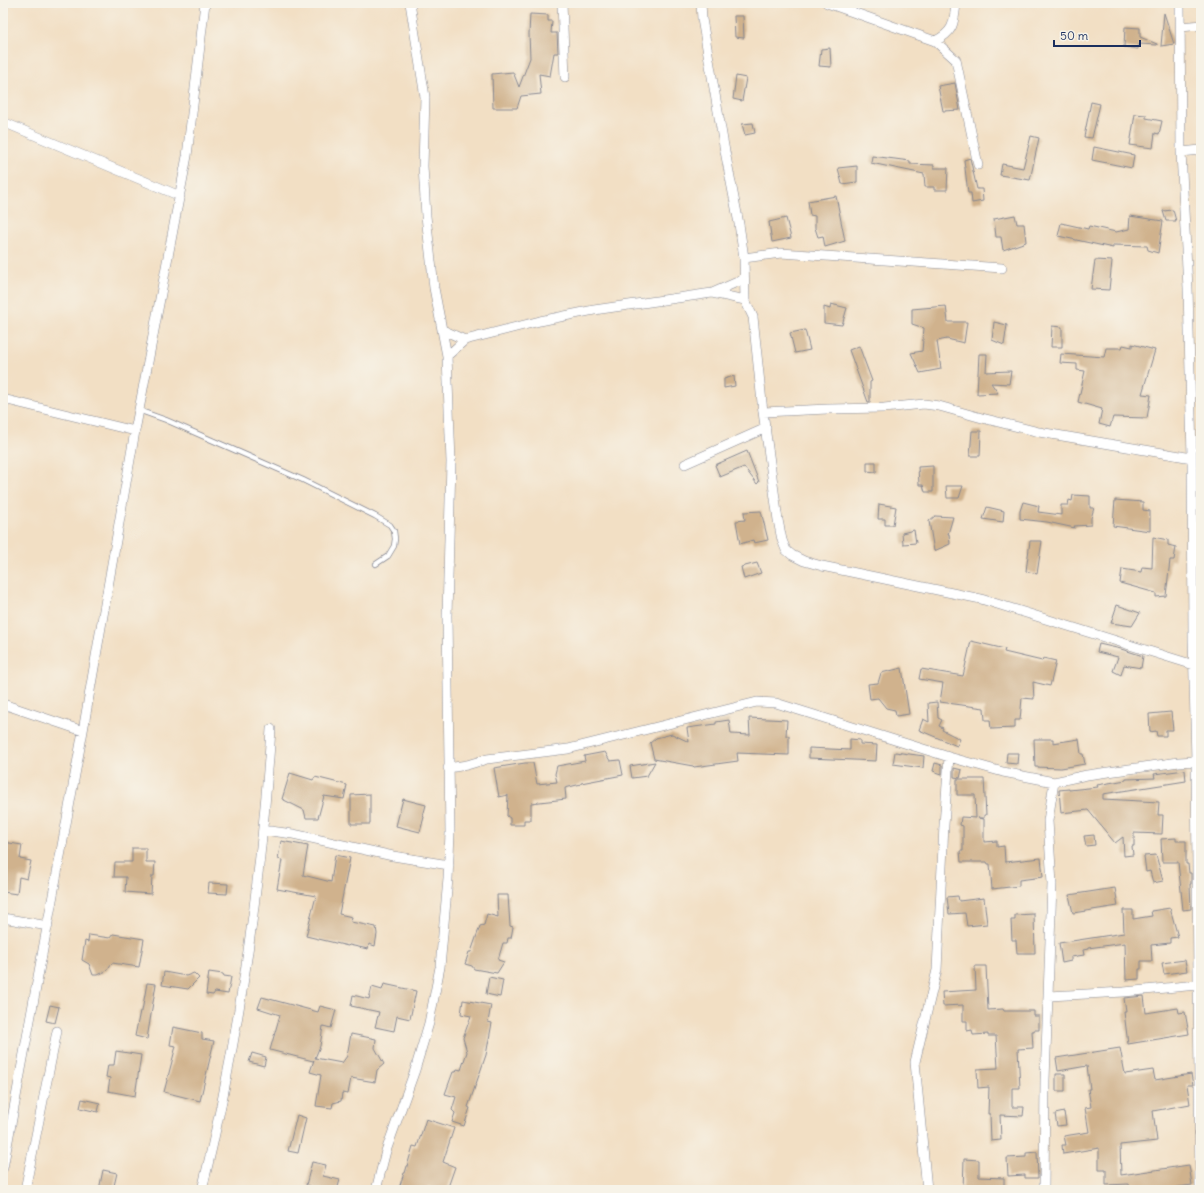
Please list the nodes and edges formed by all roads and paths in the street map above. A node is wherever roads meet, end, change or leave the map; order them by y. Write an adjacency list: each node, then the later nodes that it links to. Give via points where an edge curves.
1 (205, 3): 16 (street)
2 (410, 3): 22 (street, via 425,96 423,166 426,216 434,288)
3 (562, 3): 11 (street)
4 (701, 3): 17 (street)
5 (827, 3): 10 (street)
6 (956, 3): 10 (street, via 951,29)
7 (1180, 3): 9 (street)
8 (1201, 25): 9 (street)
9 (1181, 27): 14 (street)
10 (935, 41): 15 (street, via 956,60)
11 (565, 77)
12 (3, 122): 16 (street)
13 (1201, 150): 14 (street)
14 (1181, 152): 30 (street, via 1188,288)
15 (978, 165)
16 (180, 196): 26 (street)
17 (744, 258): 18 (street, via 781,253); 19 (street)
18 (1002, 268)
19 (744, 279): 20 (street); 21 (street)
20 (712, 293): 21 (street); 23 (street, via 594,310)
21 (745, 300): 27 (street, via 753,317)
22 (443, 330): 23 (street); 24 (street)
23 (464, 340): 24 (street)
24 (447, 356): 40 (street, via 451,462 447,616)
25 (3, 399): 29 (street)
26 (138, 410): 29 (street); 32 (lane, via 303,480 390,525 394,532 394,546 388,556)
27 (763, 412): 28 (street); 30 (street, via 884,408 924,404 1039,432)
28 (766, 428): 31 (street); 34 (street, via 782,540 786,550 792,555 822,566 981,599)
29 (135, 431): 37 (street)
30 (1192, 458): 33 (street)
31 (685, 464)
32 (376, 564)
33 (1197, 639): 34 (street)
34 (1194, 665): 39 (street)
35 (3, 704): 37 (street)
36 (271, 729): 42 (street)
37 (83, 731): 45 (street)
38 (949, 757): 40 (street, via 776,703 757,702 568,749 487,759); 41 (street, via 1003,772); 53 (street, via 937,970 915,1062)
39 (1196, 761): 41 (street, via 1087,775); 46 (street)
40 (448, 768): 43 (street)
41 (1054, 782): 47 (street, via 1048,821 1052,884)
42 (263, 830): 43 (street); 51 (street, via 248,952 232,1052)
43 (449, 865): 52 (street, via 440,967 429,1024 386,1151)
44 (3, 918): 45 (street)
45 (48, 926): 49 (street)
46 (1198, 985): 47 (street); 55 (street)
47 (1049, 996): 54 (street)
48 (57, 1031): 50 (street)
49 (3, 1168)
50 (25, 1190)
51 (202, 1190)
52 (376, 1190)
53 (927, 1190)
54 (1044, 1190)
55 (1200, 1190)

